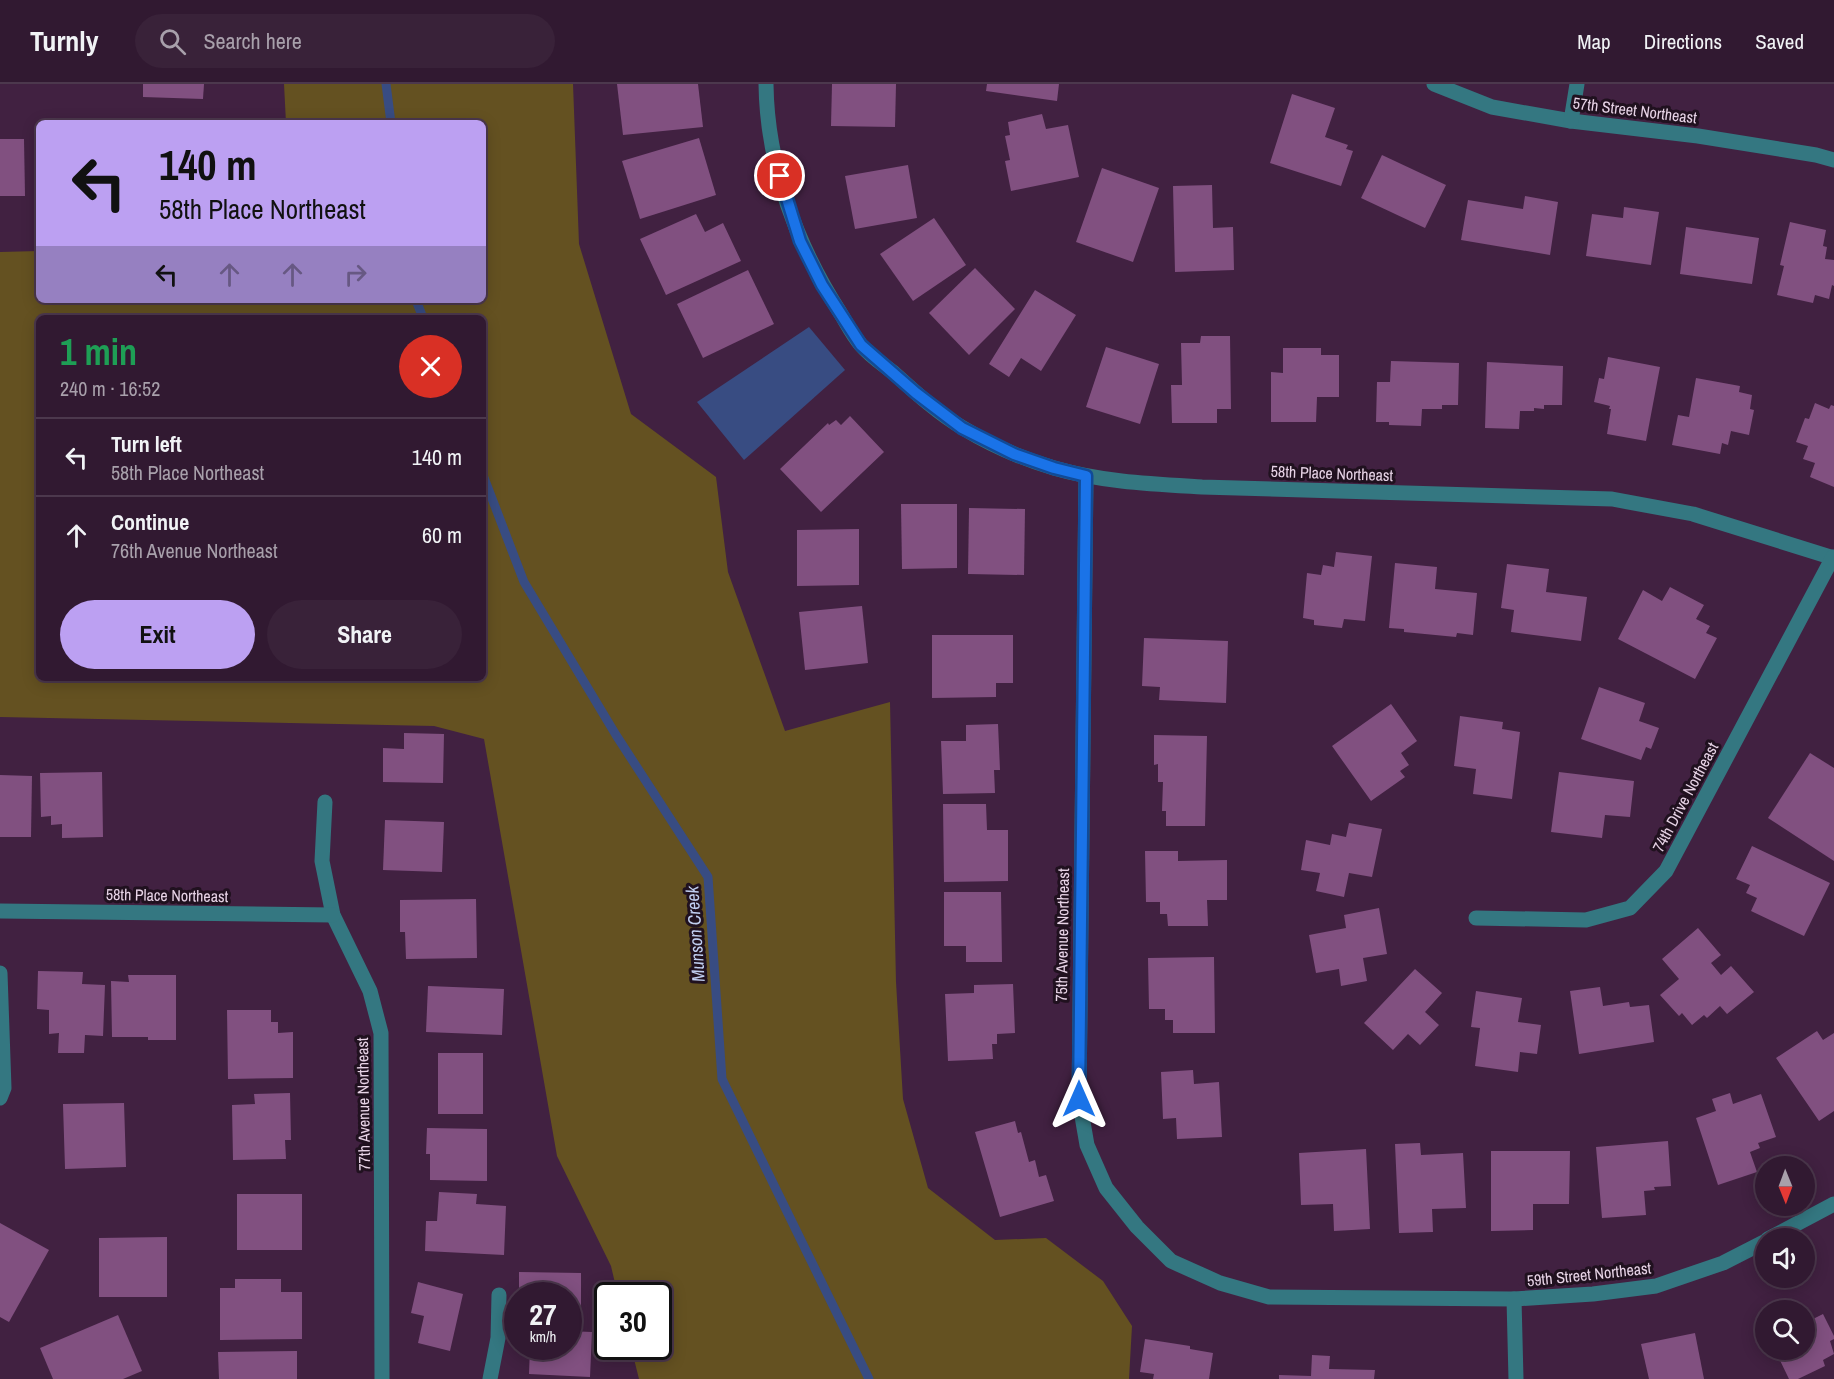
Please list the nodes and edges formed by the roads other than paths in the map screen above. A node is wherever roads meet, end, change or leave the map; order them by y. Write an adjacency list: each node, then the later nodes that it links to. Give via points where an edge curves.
1 (766, 84): 6 (street, 58th Place Northeast, via 771,136 784,196 800,241 822,285 861,345 962,428 1014,454)
2 (1434, 84): 4 (street, 57th Street Northeast, via 1492,107)
3 (1577, 84): 4 (street)
4 (1571, 121): 5 (street, 57th Street Northeast, via 1698,136)
5 (1834, 160)
6 (1086, 476): 7 (street, 58th Place Northeast, via 1202,487 1612,499 1693,514); 18 (street, 75th Avenue Northeast, via 1078,1051 1079,1099 1087,1145 1106,1188 1171,1261 1220,1283)
7 (1833, 557): 11 (street, 74th Drive Northeast, via 1666,871 1630,908 1586,920)
8 (325, 802): 10 (street, 77th Avenue Northeast, via 322,861)
9 (0, 911): 10 (street, 58th Place Northeast)
10 (333, 915): 20 (street, 77th Avenue Northeast, via 370,991 381,1033)
11 (1476, 918)
12 (0, 973): 13 (street, via 4,1088)
13 (0, 1098)
14 (1834, 1204): 15 (street, 59th Street Northeast)
15 (1789, 1228)
16 (1755, 1246): 19 (street, 59th Street Northeast, via 1723,1263 1656,1286)
17 (499, 1295): 21 (street, via 498,1338)
18 (1269, 1297): 19 (street, 59th Street Northeast)
19 (1514, 1299): 22 (street, 59th Street Northeast)
20 (382, 1379)
21 (490, 1379)
22 (1516, 1379)

